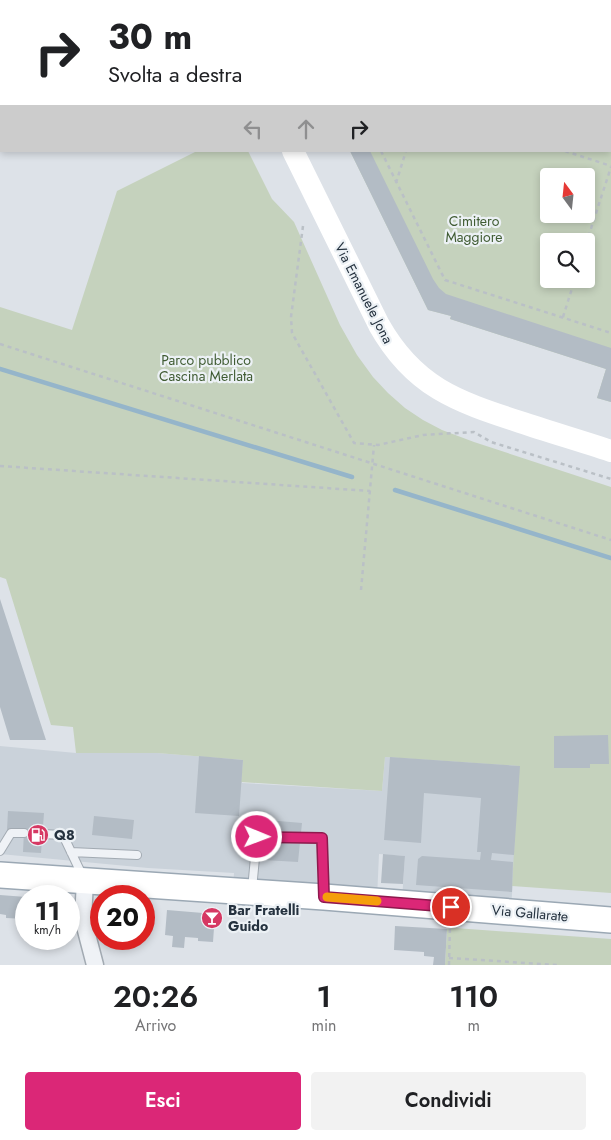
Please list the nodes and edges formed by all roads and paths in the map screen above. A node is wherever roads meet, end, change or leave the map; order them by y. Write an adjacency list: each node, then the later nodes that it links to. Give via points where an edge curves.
1 (294, 152): 14 (street, Via Emanuele Jona, via 379,325 409,367 437,389 461,402)
2 (381, 152): 6 (path)
3 (406, 152): 6 (path)
4 (568, 152): 5 (path)
5 (611, 166): 8 (path)
6 (396, 183): 10 (path, via 445,280)
7 (303, 226): 13 (path, via 291,317 292,333 354,443)
8 (590, 233)
9 (572, 288): 10 (path)
10 (563, 317): 11 (path)
11 (611, 333)
12 (0, 344): 15 (path)
13 (374, 445): 15 (path); 17 (path, via 431,434 474,432 492,442)
14 (611, 451)
15 (372, 463): 18 (path); 19 (path)
16 (0, 466): 18 (path)
17 (611, 479)
18 (370, 491): 20 (path)
19 (611, 540)
20 (360, 590)
21 (24, 834): 23 (lane, via 11,833)
22 (42, 834): 24 (lane, via 63,835)
23 (0, 851)
24 (71, 852): 25 (lane); 27 (lane)
25 (137, 855)
26 (0, 874): 27 (main road, Via Gallarate)
27 (85, 881): 28 (main road, Via Gallarate); 33 (street, via 83,919)
28 (252, 893): 29 (main road, Via Gallarate); 29 (lane, via 257,837 322,838)
29 (324, 897): 30 (main road, Via Gallarate)
30 (611, 920)
31 (450, 924): 32 (path)
32 (449, 958): 34 (path); 35 (path)
33 (95, 965)
34 (449, 965)
35 (556, 965)

